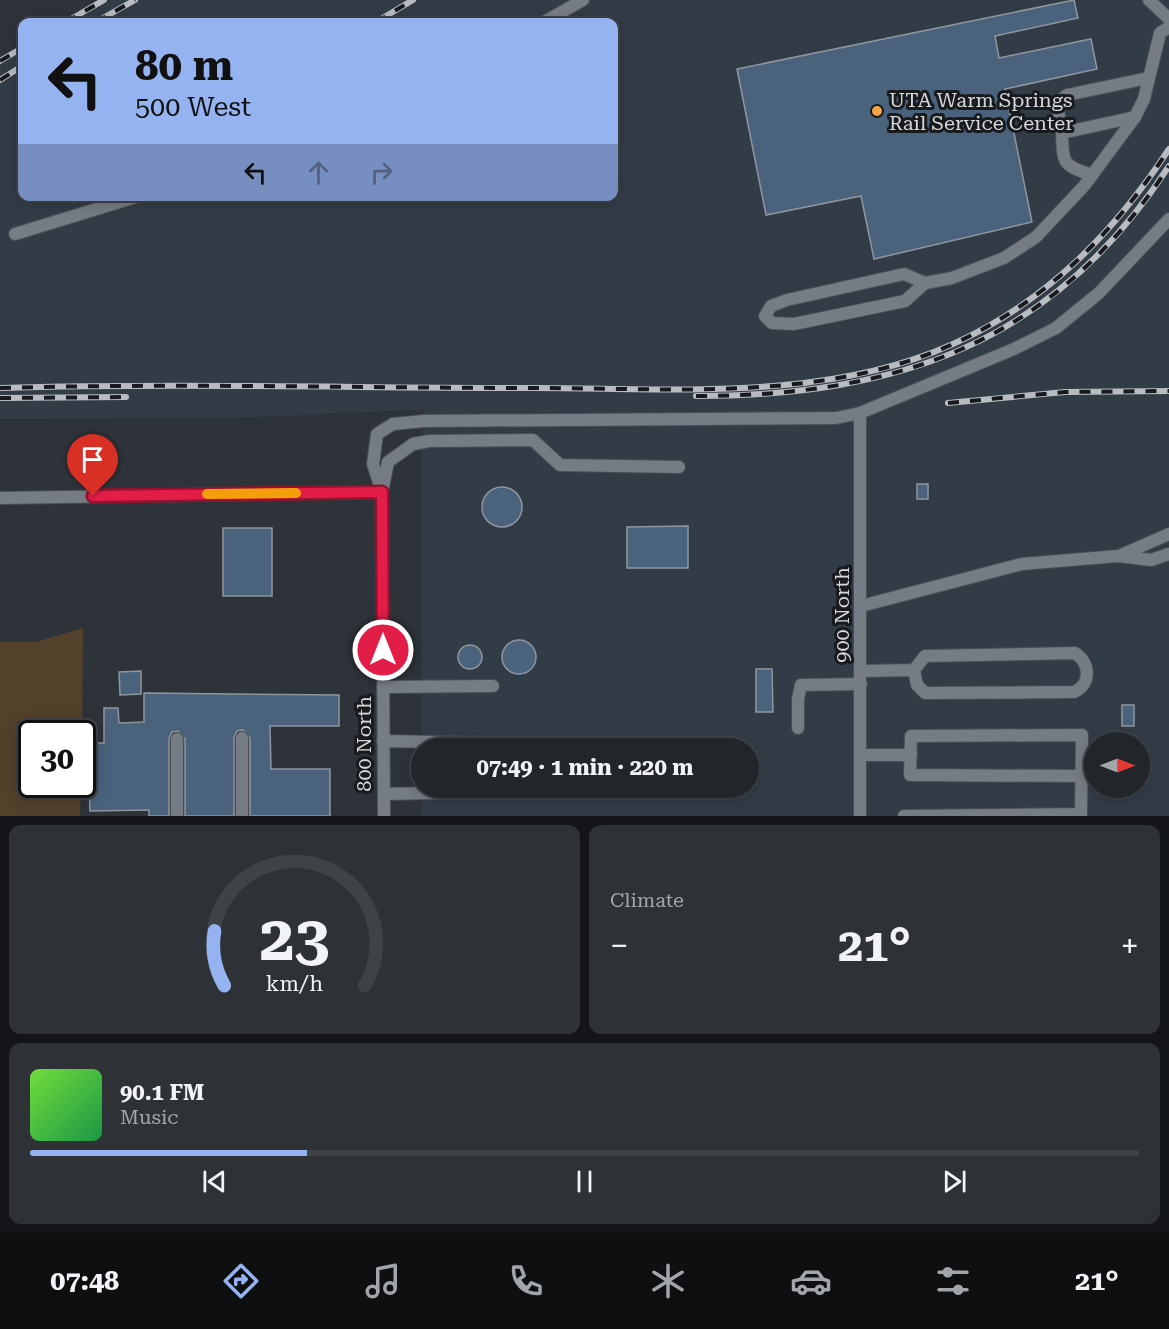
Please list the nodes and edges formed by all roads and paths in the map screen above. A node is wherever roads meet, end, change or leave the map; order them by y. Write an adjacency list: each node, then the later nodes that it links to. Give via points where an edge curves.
1 (583, 0): 3 (street)
2 (1149, 0): 4 (street)
3 (550, 18)
4 (1169, 19)
5 (1169, 27): 6 (street, via 1160,33)
6 (1148, 78): 7 (street); 8 (street, via 1060,98 1057,105)
7 (1135, 117): 8 (street); 9 (street)
8 (1062, 133): 9 (street, via 1069,167)
9 (1092, 175): 13 (street, via 1036,237 1004,258 952,278)
10 (123, 201): 12 (street)
11 (1169, 219): 14 (street, via 1100,293 1056,328)
12 (15, 234)
13 (925, 283): 13 (street, via 905,302 794,324 772,323 765,316 771,306 787,300 904,274)
14 (860, 413): 16 (street, via 836,418 393,424 377,434 373,464); 21 (street, 900 North)
15 (679, 467): 16 (street, via 560,465 533,440 429,441 412,444 388,462)
16 (382, 492): 17 (street); 25 (street, 800 North)
17 (0, 498)
18 (1169, 534): 20 (street)
19 (1169, 554): 20 (street, via 1151,560)
20 (1118, 556): 21 (street, via 1022,564)
21 (861, 606): 23 (street, 900 North)
22 (914, 670): 22 (street, via 925,656 1075,652 1086,664 1087,675 1074,692 925,693 917,685); 23 (street)
23 (861, 678): 26 (street, via 801,685); 31 (street, 900 North)
24 (493, 686): 25 (street)
25 (383, 687): 29 (street, 800 North)
26 (798, 728)
27 (177, 738): 36 (street)
28 (242, 738): 37 (street)
29 (383, 741): 30 (street); 35 (street, 800 North)
30 (411, 741)
31 (860, 755): 32 (street); 39 (street, 900 North)
32 (911, 755): 33 (street, via 910,775); 33 (street, via 911,736 1082,735)
33 (1082, 776): 40 (street, via 1081,814)
34 (411, 793): 35 (street)
35 (384, 794): 38 (street, 800 North)
36 (177, 816)
37 (242, 816)
38 (384, 816)
39 (860, 816)
40 (904, 816)

